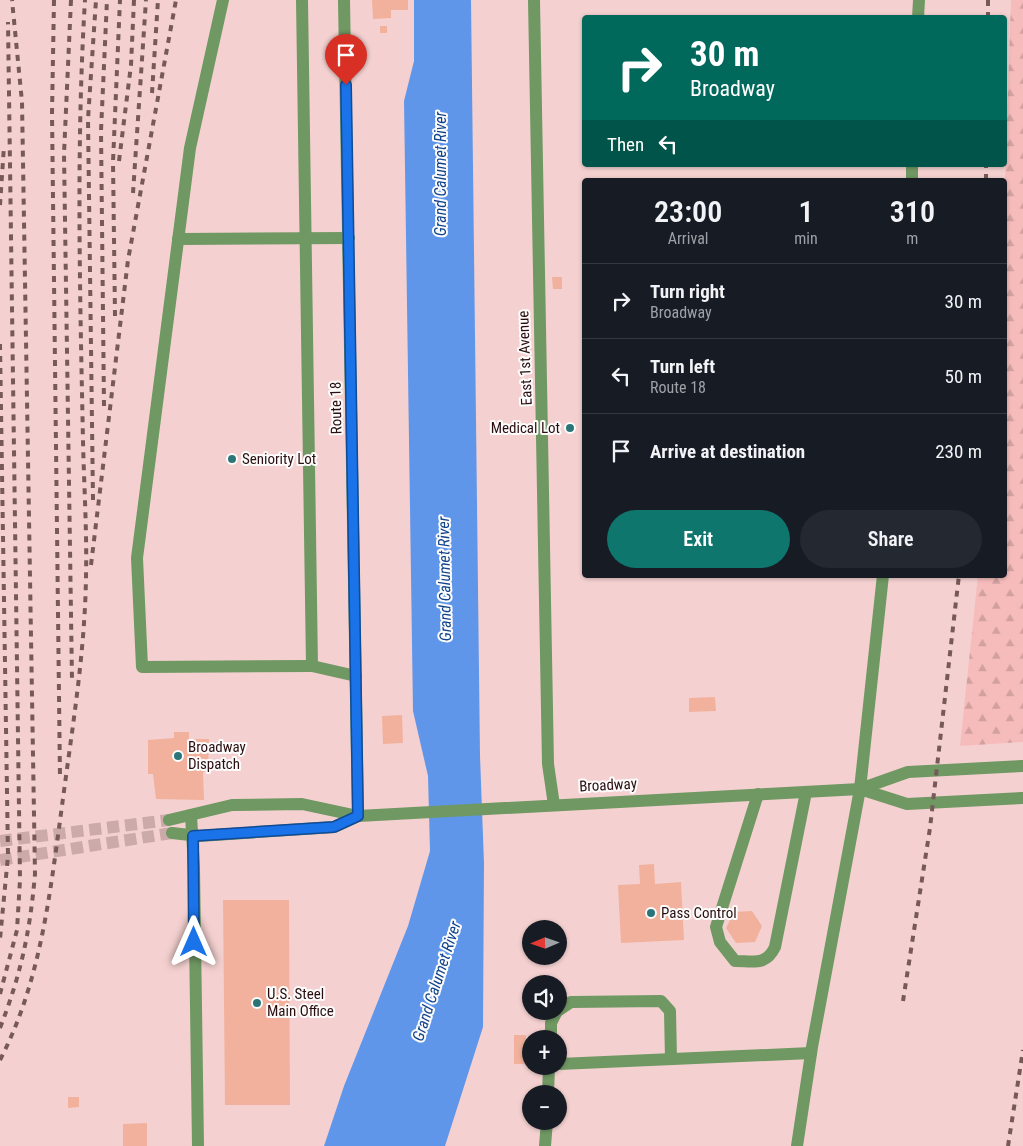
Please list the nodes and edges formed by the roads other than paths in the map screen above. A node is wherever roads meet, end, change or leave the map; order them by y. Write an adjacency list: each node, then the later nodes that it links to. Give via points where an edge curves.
1 (223, 0): 9 (street, via 190,148)
2 (302, 0): 7 (street)
3 (344, 0): 8 (street, Route 18)
4 (534, 0): 18 (street, East 1st Avenue, via 548,764)
5 (919, 0): 6 (street)
6 (918, 15)
7 (304, 238): 8 (street); 9 (street); 11 (street)
8 (349, 238): 12 (street, Route 18)
9 (178, 239): 11 (street, via 137,558 142,667)
10 (883, 578): 14 (street)
11 (312, 666): 12 (street)
12 (356, 676): 20 (street, Route 18)
13 (1023, 766): 14 (street, Broadway, via 908,772)
14 (860, 789): 15 (street, Broadway); 17 (street, Broadway, via 907,804); 25 (street)
15 (806, 792): 16 (street, Broadway); 16 (street, via 775,947 764,961 736,961 720,942 716,927)
16 (758, 794): 18 (street, Broadway)
17 (1023, 798)
18 (554, 805): 20 (street, Broadway)
19 (192, 815): 20 (street, Broadway, via 232,805 302,804); 21 (street, Broadway); 23 (street)
20 (358, 816): 23 (street, Broadway, via 334,827)
21 (169, 820)
22 (172, 833): 23 (street, Broadway)
23 (193, 836): 29 (street)
24 (567, 1005): 26 (street, via 571,1002 661,1001 670,1011)
25 (811, 1053): 26 (street); 31 (street)
26 (671, 1059): 27 (street)
27 (567, 1064)
28 (546, 1130): 30 (street)
29 (198, 1146)
30 (545, 1146)
31 (797, 1146)

